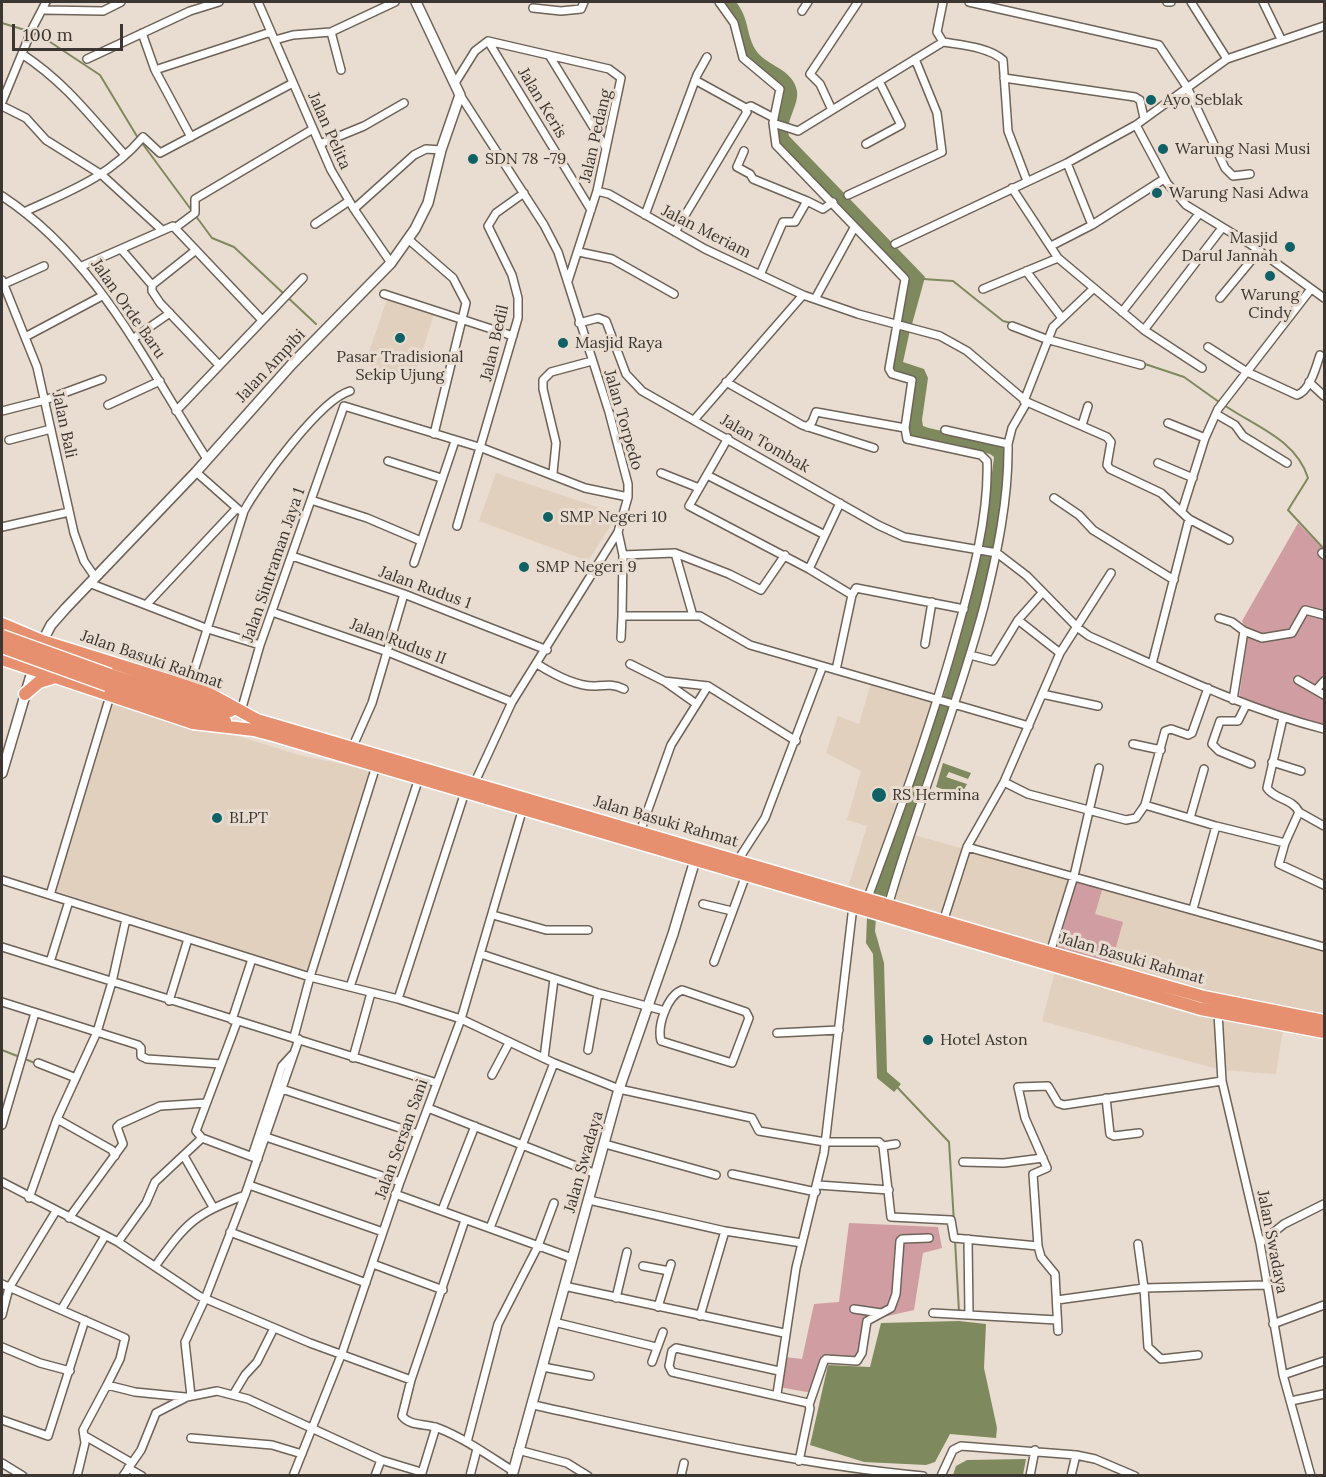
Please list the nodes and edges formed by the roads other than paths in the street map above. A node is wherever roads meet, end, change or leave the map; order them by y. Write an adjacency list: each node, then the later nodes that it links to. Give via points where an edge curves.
1 (46, 2): 16 (street)
2 (121, 2): 16 (street, via 103,11)
3 (219, 2): 21 (street)
4 (258, 2): 19 (street, Jalan Pelita)
5 (395, 2): 20 (street)
6 (416, 2): 38 (street)
7 (584, 2): 15 (street, via 581,9)
8 (719, 2): 46 (street, via 734,23 743,58 779,87)
9 (808, 2): 17 (street)
10 (858, 2): 44 (street, via 810,74 820,84)
11 (943, 2): 25 (street, via 937,32)
12 (972, 2): 39 (street, via 1152,42 1164,50)
13 (1191, 2): 31 (street)
14 (1263, 2): 22 (street)
15 (533, 8)
16 (44, 10): 26 (street)
17 (802, 11)
18 (1324, 26): 22 (street)
19 (271, 32): 23 (street, Jalan Pelita); 32 (street)
20 (331, 32): 23 (street); 33 (street)
21 (142, 33): 29 (street); 32 (street)
22 (1281, 39): 31 (street)
23 (275, 40): 37 (street, Jalan Pelita)
24 (488, 41): 27 (street, Jalan Pedang); 38 (street, via 475,51); 70 (street, Jalan Keris)
25 (943, 42): 30 (street); 34 (street, via 998,55 1004,62)
26 (22, 54): 42 (street); 55 (street, via 51,73)
27 (549, 55): 52 (street); 52 (street, Jalan Pedang, via 609,69 621,78)
28 (707, 57): 35 (street)
29 (87, 58)
30 (915, 59): 36 (street); 64 (street, via 938,112 942,152)
31 (1227, 59): 39 (street)
32 (155, 70): 49 (street)
33 (341, 70)
34 (1004, 78): 45 (street, via 1135,97 1140,100); 60 (street, via 1008,131)
35 (695, 80): 43 (street); 73 (street)
36 (879, 81): 44 (street); 51 (street, via 901,125)
37 (293, 83): 48 (street, Jalan Pelita); 49 (street)
38 (455, 83): 40 (street)
39 (1187, 87): 45 (street); 57 (street, via 1225,168 1233,176)
40 (460, 95): 53 (street, Jalan Ampibi); 63 (street, Jalan Torpedo)
41 (404, 103): 50 (street, via 364,126)
42 (2, 104): 58 (street, via 26,118 46,140)
43 (746, 108): 46 (street, via 751,106); 80 (street)
44 (832, 110): 46 (street, via 798,131)
45 (1144, 118): 47 (street)
46 (774, 121): 68 (street, via 776,145)
47 (1136, 125): 56 (street); 59 (street)
48 (313, 129): 50 (street, Jalan Pelita); 76 (street, via 195,199 193,215)
49 (191, 137): 55 (street, via 158,154 145,138)
50 (320, 144): 66 (street, Jalan Pelita)
51 (866, 144)
52 (606, 147): 62 (street, Jalan Pedang)
53 (441, 150): 69 (street, via 426,149 414,155); 81 (street, Jalan Ampibi, via 428,203)
54 (744, 151): 67 (street, via 737,167 753,179)
55 (125, 155): 58 (street)
56 (1067, 163): 60 (street); 75 (street)
57 (1250, 174)
58 (102, 175): 71 (street); 79 (street)
59 (1164, 179): 72 (street, via 1186,205); 75 (street)
60 (1027, 181): 61 (street)
61 (1012, 188): 82 (street); 83 (street)
62 (597, 191): 70 (street, Jalan Pedang); 73 (street, Jalan Meriam)
63 (524, 194): 96 (street, Jalan Torpedo, via 558,252); 120 (street, Jalan Bedil, via 496,213 488,226 516,287 518,310)
64 (848, 195)
65 (2, 196): 71 (street, Jalan Orde Baru)
66 (349, 201): 69 (street, Jalan Pelita); 74 (street)
67 (807, 201): 68 (street, via 824,209); 93 (street, via 795,222 783,223)
68 (833, 202): 77 (street)
69 (354, 209): 89 (street, Jalan Pelita)
70 (591, 210): 87 (street, Jalan Pedang)
71 (24, 212): 91 (street, Jalan Orde Baru)
72 (1200, 214): 78 (street); 110 (street)
73 (645, 216): 80 (street, Jalan Meriam)
74 (315, 224)
75 (1092, 225): 83 (street)
76 (175, 228): 79 (street); 85 (street)
77 (854, 228): 107 (street); 116 (street, via 905,279)
78 (1222, 228): 86 (street); 118 (street)
79 (162, 230): 84 (street)
80 (675, 232): 93 (street, Jalan Meriam)
81 (408, 239): 89 (street, Jalan Ampibi); 114 (street, via 453,278 466,303)
82 (895, 244)
83 (1051, 246): 88 (street)
84 (121, 249): 91 (street); 97 (street)
85 (196, 250): 97 (street); 113 (street)
86 (1259, 251): 99 (street); 105 (street)
87 (579, 252): 96 (street, Jalan Pedang); 102 (street, via 612,259)
88 (1058, 258): 92 (street); 98 (street)
89 (391, 263): 158 (street, Jalan Ampibi, via 292,364)
90 (44, 266): 95 (street)
91 (82, 266): 104 (street, Jalan Orde Baru)
92 (1026, 271): 100 (street); 112 (street)
93 (760, 275): 103 (street, Jalan Meriam)
94 (303, 278): 113 (street)
95 (2, 282): 108 (street, Jalan Bali)
96 (567, 282): 115 (street, Jalan Torpedo)
97 (152, 285): 111 (street, via 154,295)
98 (1094, 288): 110 (street); 112 (street)
99 (1311, 288): 106 (street); 129 (street)
100 (983, 289)
101 (384, 294): 114 (street)
102 (674, 294)
103 (803, 295): 107 (street, Jalan Meriam); 132 (street)
104 (102, 296): 119 (street); 122 (street, Jalan Orde Baru)
105 (1220, 298)
106 (1324, 298)
107 (815, 299): 116 (street, Jalan Meriam)
108 (11, 304): 109 (street); 119 (street, Jalan Bali)
109 (2, 309)
110 (1122, 312): 118 (street)
111 (170, 313): 122 (street); 126 (street)
112 (1062, 318): 121 (street)
113 (262, 320): 126 (street)
114 (463, 320): 120 (street); 150 (street)
115 (579, 323): 125 (street, Jalan Torpedo); 143 (street, Jalan Tombak, via 603,319 630,380)
116 (897, 326): 137 (street, Jalan Meriam, via 940,336 967,351); 147 (street, via 890,370 912,380)
117 (1012, 326): 121 (street)
118 (1143, 330): 128 (street)
119 (27, 336): 136 (street, Jalan Bali)
120 (513, 336): 156 (street, Jalan Bedil)
121 (1047, 336): 127 (street); 137 (street)
122 (134, 338): 131 (street, Jalan Orde Baru)
123 (1208, 347): 129 (street)
124 (1320, 355): 133 (street)
125 (592, 362): 163 (street, via 551,372 543,380 556,442); 169 (street, Jalan Torpedo, via 624,466)
126 (219, 365): 141 (street)
127 (1141, 365)
128 (1202, 368)
129 (1247, 372): 133 (street, via 1297,396); 142 (street)
130 (102, 379): 136 (street)
131 (160, 381): 138 (street); 141 (street, Jalan Orde Baru)
132 (726, 382): 143 (street); 146 (street)
133 (1309, 382): 135 (street)
134 (350, 391): 173 (street, via 329,403)
135 (1324, 396)
136 (45, 400): 140 (street); 148 (street, Jalan Bali)
137 (1025, 401): 145 (street, Jalan Meriam); 155 (street)
138 (108, 405)
139 (1088, 406): 145 (street)
140 (2, 411)
141 (176, 411): 158 (street, Jalan Orde Baru)
142 (1217, 412): 152 (street); 161 (street, via 1243,436)
143 (694, 420): 151 (street, Jalan Tombak)
144 (1168, 423): 152 (street)
145 (1082, 425): 174 (street, Jalan Meriam, via 1110,439 1110,469 1161,493)
146 (807, 427): 147 (street, via 816,412); 157 (street)
147 (905, 428): 183 (street, via 911,441 986,458)
148 (51, 429): 153 (street); 175 (street, Jalan Bali)
149 (945, 430): 155 (street)
150 (434, 434): 154 (street); 171 (street, Jalan Sintraman Jaya 1, via 344,406)
151 (728, 438): 165 (street); 172 (street, Jalan Tombak)
152 (1205, 438): 167 (street)
153 (9, 440)
154 (455, 441): 156 (street); 166 (street)
155 (1008, 444): 185 (street)
156 (482, 448): 163 (street); 177 (street, Jalan Bedil)
157 (874, 448)
158 (207, 459): 162 (street, Jalan Ampibi)
159 (388, 461): 166 (street)
160 (1158, 463): 167 (street)
161 (1287, 463)
162 (195, 472): 173 (street); 192 (street, Jalan Ampibi)
163 (553, 473): 169 (street, via 585,488)
164 (661, 474): 168 (street)
165 (707, 475): 168 (street); 180 (street)
166 (441, 478): 182 (street)
167 (1193, 478): 174 (street)
168 (699, 488): 187 (street, via 689,506)
169 (628, 497): 179 (street, Jalan Torpedo)
170 (1054, 498): 193 (street, via 1094,530)
171 (311, 500): 182 (street); 188 (street, Jalan Sintraman Jaya 1)
172 (840, 503): 180 (street); 183 (street, Jalan Tombak, via 904,537)
173 (240, 510): 198 (street); 208 (street)
174 (1182, 511): 176 (street)
175 (69, 512): 178 (street); 192 (street, Jalan Bali)
176 (1189, 519): 181 (street); 193 (street)
177 (457, 526)
178 (2, 527)
179 (618, 532): 186 (street); 215 (street, Jalan Torpedo)
180 (825, 535): 190 (street)
181 (1229, 540)
182 (421, 541): 189 (street)
183 (980, 549): 185 (street, Jalan Tombak); 199 (street)
184 (675, 553): 186 (street); 187 (street, via 759,590 766,586); 203 (street)
185 (995, 553): 194 (street, via 1017,567); 219 (street)
186 (623, 555): 202 (street)
187 (785, 555): 190 (street)
188 (292, 556): 195 (street, Jalan Rudus 1); 200 (street, Jalan Sintraman Jaya 1)
189 (414, 563)
190 (809, 569): 196 (street)
191 (1111, 573): 206 (street)
192 (92, 580): 198 (street); 211 (street, Jalan Ampibi)
193 (1174, 580): 223 (street)
194 (1042, 593): 205 (street); 206 (street)
195 (404, 594): 215 (street, Jalan Rudus 1); 217 (street)
196 (852, 595): 197 (street, via 856,588); 226 (street)
197 (932, 602): 199 (street); 212 (street)
198 (146, 605): 208 (street)
199 (964, 609): 241 (street)
200 (272, 612): 213 (street, Jalan Sintraman Jaya 1); 217 (street, Jalan Rudus II)
201 (1324, 615): 209 (street, via 1305,610 1292,633 1262,638)
202 (622, 616): 203 (street); 210 (street)
203 (693, 616): 225 (street, via 706,619 750,645)
204 (1219, 618): 209 (street)
205 (1018, 620): 218 (street); 219 (street, via 993,661)
206 (1076, 627): 218 (street); 223 (street)
207 (4, 628): 211 (highway, Jalan Basuki Rahmat); 220 (highway, via 15,637 19,647); 232 (highway, bridge)
208 (208, 629): 213 (street); 234 (street)
209 (1244, 631): 242 (street)
210 (621, 638)
211 (42, 641): 216 (highway, Jalan Basuki Rahmat); 227 (street, Jalan Ampibi)
212 (925, 644)
213 (260, 645): 248 (street, Jalan Sintraman Jaya 1)
214 (2, 647): 232 (highway, bridge)
215 (546, 650): 221 (street, Jalan Torpedo)
216 (76, 651): 228 (highway, via 60,655 53,662 52,671); 234 (highway, Jalan Basuki Rahmat)
217 (388, 652): 243 (street, Jalan Rudus II); 255 (street)
218 (1060, 653): 239 (street)
219 (970, 655): 245 (street)
220 (2, 658): 224 (highway, Jalan Basuki Rahmat)
221 (537, 664): 236 (street, via 574,681 595,686 614,684); 243 (street, Jalan Torpedo)
222 (630, 664): 230 (street)
223 (1152, 664): 235 (street)
224 (16, 665): 227 (highway, Jalan Basuki Rahmat); 238 (highway, via 24,680)
225 (822, 668): 226 (street); 253 (street)
226 (836, 670): 241 (street)
227 (32, 672): 228 (highway, Jalan Basuki Rahmat); 238 (street, Jalan Ampibi)
228 (58, 679): 232 (highway, Jalan Basuki Rahmat); 238 (highway, via 39,681)
229 (1298, 680): 237 (street)
230 (664, 681): 233 (street); 244 (street)
231 (1324, 681): 237 (street)
232 (109, 685): 250 (highway); 250 (highway, Jalan Basuki Rahmat, via 193,723); 284 (street)
233 (708, 686): 244 (street); 253 (street)
234 (189, 687): 248 (highway, Jalan Basuki Rahmat)
235 (1208, 688): 242 (street); 256 (street, via 1192,733 1167,729)
236 (624, 689)
237 (1316, 690): 240 (street)
238 (25, 693): 263 (street, Jalan Ampibi)
239 (1042, 694): 247 (street); 251 (street)
240 (1324, 695)
241 (940, 699): 245 (street); 287 (street)
242 (1233, 700): 246 (street)
243 (512, 702): 265 (street, Jalan Torpedo)
244 (695, 703): 275 (street, via 671,745)
245 (955, 703): 251 (street); 288 (street)
246 (1246, 705): 249 (street); 258 (street, via 1238,721 1220,721 1212,744 1219,751)
247 (1098, 706)
248 (241, 711): 250 (highway, Jalan Basuki Rahmat)
249 (1283, 718): 252 (street); 257 (street)
250 (256, 725): 255 (highway, Jalan Basuki Rahmat); 259 (highway, Jalan Basuki Rahmat)
251 (1029, 726): 266 (street)
252 (1324, 729)
253 (796, 741): 279 (street, via 763,824)
254 (1133, 744): 256 (street)
255 (353, 746): 265 (highway, Jalan Basuki Rahmat)
256 (1161, 750): 268 (street)
257 (1272, 762): 262 (street); 271 (street, via 1269,792 1293,804)
258 (1251, 764)
259 (376, 766): 264 (highway, Jalan Basuki Rahmat); 303 (street)
260 (1100, 768): 270 (street)
261 (1204, 768): 272 (street)
262 (1301, 771)
263 (2, 773)
264 (419, 778): 267 (highway, Jalan Basuki Rahmat); 306 (street)
265 (475, 782): 275 (highway, Jalan Basuki Rahmat)
266 (1004, 782): 270 (street, via 1028,794); 277 (street)
267 (465, 792): 269 (highway, Jalan Basuki Rahmat); 309 (street)
268 (1145, 805): 270 (street, via 1131,820); 272 (street)
269 (523, 808): 278 (highway, Jalan Basuki Rahmat); 291 (street, Jalan Sersan Sani)
270 (1088, 809): 281 (street)
271 (1299, 812): 274 (street); 276 (street)
272 (1190, 818): 273 (street)
273 (1216, 826): 276 (street); 289 (street)
274 (1324, 826)
275 (639, 832): 279 (highway, Jalan Basuki Rahmat)
276 (1285, 843): 283 (street, via 1279,864)
277 (967, 847): 281 (street); 293 (street)
278 (695, 860): 280 (highway, Jalan Basuki Rahmat); 312 (street, Jalan Swadaya)
279 (738, 860): 287 (highway, Jalan Basuki Rahmat)
280 (746, 875): 287 (highway, Jalan Basuki Rahmat); 290 (street)
281 (1074, 876): 289 (street); 298 (street)
282 (2, 880): 284 (street)
283 (1324, 885)
284 (50, 895): 285 (street)
285 (69, 901): 292 (street); 301 (street)
286 (703, 904): 290 (street)
287 (864, 904): 288 (highway, Jalan Basuki Rahmat); 319 (street)
288 (885, 909): 293 (highway, Jalan Basuki Rahmat); 315 (highway, Jalan Basuki Rahmat)
289 (1193, 909): 297 (street)
290 (732, 911): 302 (street)
291 (493, 915): 294 (street, via 546,930); 299 (street, Jalan Sersan Sani)
292 (126, 919): 295 (street); 305 (street)
293 (943, 922): 298 (highway, Jalan Basuki Rahmat)
294 (588, 930)
295 (188, 939): 300 (street); 310 (street)
296 (2, 947): 301 (street)
297 (1324, 947)
298 (1050, 953): 318 (highway, Jalan Basuki Rahmat, via 1204,997)
299 (481, 954): 304 (street); 316 (street, Jalan Sersan Sani)
300 (252, 959): 303 (street); 317 (street)
301 (50, 962): 305 (street)
302 (714, 962)
303 (310, 977): 306 (street); 323 (street)
304 (554, 979): 308 (street); 328 (street)
305 (112, 982): 310 (street); 320 (street)
306 (350, 987): 307 (street)
307 (371, 993): 309 (street); 327 (street)
308 (598, 993): 312 (street); 325 (street)
309 (398, 999): 316 (street)
310 (169, 1001): 317 (street)
311 (2, 1002): 314 (street)
312 (648, 1007): 313 (street); 337 (street, Jalan Swadaya)
313 (665, 1011): 313 (street, via 660,1035 663,1043 734,1062 749,1018 744,1010 682,990 672,996)
314 (35, 1013): 320 (street); 342 (street)
315 (1218, 1013): 321 (highway, Jalan Basuki Rahmat); 334 (street, Jalan Swadaya)
316 (461, 1019): 324 (street); 335 (street, Jalan Sersan Sani)
317 (234, 1021): 323 (street); 331 (street)
318 (1324, 1021)
319 (839, 1030): 322 (street); 348 (street)
320 (97, 1032): 331 (street, via 140,1046 141,1056 147,1059); 333 (street)
321 (1324, 1032)
322 (777, 1033)
323 (297, 1038): 326 (street); 327 (street)
324 (509, 1043): 328 (street); 332 (street)
325 (588, 1050)
326 (295, 1053): 336 (street); 355 (street, via 282,1066)
327 (353, 1058): 335 (street)
328 (544, 1059): 330 (street)
329 (38, 1063): 333 (street)
330 (554, 1063): 337 (street); 349 (street)
331 (221, 1064): 339 (street)
332 (492, 1075)
333 (76, 1078): 341 (street)
334 (1222, 1081): 338 (street); 386 (street, Jalan Swadaya)
335 (437, 1083): 340 (street, Jalan Sersan Sani)
336 (282, 1089): 345 (street); 346 (street)
337 (619, 1089): 348 (street, via 752,1118 759,1131); 350 (street, Jalan Swadaya)
338 (1106, 1098): 344 (street, via 1110,1134); 356 (street, via 1062,1105 1048,1086 1018,1087 1025,1118)
339 (206, 1103): 347 (street, via 196,1128); 353 (street, via 160,1106 120,1124 117,1127 124,1142)
340 (428, 1108): 343 (street); 345 (street, Jalan Sersan Sani)
341 (57, 1119): 353 (street, via 112,1150); 368 (street)
342 (2, 1125)
343 (475, 1126): 349 (street); 373 (street)
344 (1139, 1133)
345 (418, 1134): 362 (street, Jalan Sersan Sani)
346 (266, 1137): 355 (street); 362 (street)
347 (202, 1138): 354 (street); 355 (street)
348 (825, 1142): 352 (street, via 879,1142); 364 (street)
349 (521, 1144): 358 (street); 377 (street)
350 (605, 1144): 358 (street, Jalan Swadaya); 360 (street)
351 (896, 1144): 352 (street)
352 (883, 1146): 365 (street)
353 (115, 1156): 375 (street)
354 (184, 1156): 372 (street); 384 (street, via 155,1182 146,1203)
355 (255, 1158): 363 (street)
356 (1043, 1158): 357 (street, via 1005,1163); 389 (street, via 1046,1169 1034,1174)
357 (963, 1161)
358 (596, 1174): 369 (street, Jalan Swadaya)
359 (732, 1174): 364 (street)
360 (716, 1175)
361 (2, 1182): 368 (street)
362 (400, 1182): 366 (street, Jalan Sersan Sani)
363 (249, 1185): 367 (street); 380 (street)
364 (817, 1189): 365 (street); 385 (street)
365 (889, 1190): 383 (street, via 891,1218 952,1221 954,1238)
366 (396, 1194): 373 (street); 380 (street, Jalan Sersan Sani)
367 (245, 1195): 372 (street); 379 (street)
368 (29, 1198): 374 (street)
369 (589, 1200): 378 (street); 391 (street, Jalan Swadaya)
370 (554, 1203): 388 (street)
371 (1324, 1204): 386 (street, via 1284,1224)
372 (213, 1207): 393 (street, via 184,1227)
373 (442, 1210): 376 (street)
374 (56, 1211): 375 (street); 397 (street)
375 (69, 1218): 381 (street)
376 (465, 1220): 377 (street); 400 (street)
377 (490, 1228): 388 (street)
378 (725, 1231): 385 (street); 412 (street)
379 (230, 1232): 395 (street); 402 (street)
380 (383, 1232): 392 (street, Jalan Sersan Sani)
381 (105, 1236): 384 (street); 407 (street)
382 (929, 1238): 408 (street, via 900,1241 896,1294 891,1308)
383 (968, 1238): 389 (street); 411 (street)
384 (118, 1242): 393 (street)
385 (802, 1243): 420 (street)
386 (1260, 1243): 396 (street, Jalan Swadaya)
387 (1138, 1244): 399 (street)
388 (538, 1246): 391 (street); 446 (street, via 498,1324)
389 (1038, 1246): 403 (street, via 1041,1257 1053,1270)
390 (627, 1252): 401 (street)
391 (572, 1258): 398 (street, Jalan Swadaya)
392 (373, 1264): 395 (street, Jalan Sersan Sani); 400 (street)
393 (156, 1265): 402 (street)
394 (643, 1266): 405 (street, via 670,1268)
395 (366, 1283): 423 (street, Jalan Sersan Sani)
396 (1266, 1285): 399 (street); 416 (street, Jalan Swadaya)
397 (5, 1286): 407 (street); 410 (street)
398 (564, 1286): 401 (street); 415 (street, Jalan Swadaya)
399 (1144, 1288): 403 (street); 424 (street, via 1151,1353 1166,1360)
400 (443, 1290): 432 (street)
401 (616, 1298): 405 (street)
402 (205, 1299): 417 (street); 437 (street, via 184,1346)
403 (1057, 1300): 414 (street)
404 (1324, 1305): 416 (street)
405 (658, 1307): 412 (street)
406 (854, 1309): 408 (street)
407 (61, 1310): 413 (street)
408 (881, 1313): 440 (street, via 867,1321 857,1361 824,1361)
409 (933, 1313): 411 (street)
410 (2, 1315)
411 (967, 1315): 414 (street)
412 (700, 1316): 420 (street)
413 (85, 1320): 428 (street); 433 (street, via 126,1339)
414 (1057, 1320): 418 (street)
415 (554, 1322): 422 (street); 427 (street, Jalan Swadaya)
416 (1273, 1324): 430 (street, Jalan Swadaya)
417 (274, 1328): 423 (street); 436 (street, via 257,1362)
418 (1058, 1331)
419 (663, 1332): 422 (street)
420 (784, 1333): 429 (street)
421 (2, 1347): 428 (street)
422 (656, 1347): 426 (street)
423 (342, 1353): 432 (street); 443 (street, Jalan Sersan Sani)
424 (1198, 1355)
425 (1324, 1361): 430 (street)
426 (652, 1362)
427 (543, 1367): 431 (street); 439 (street, Jalan Swadaya)
428 (70, 1371): 441 (street, via 48,1437)
429 (779, 1371): 434 (street); 434 (street, via 676,1348 669,1366 672,1372)
430 (1283, 1375): 438 (street, Jalan Swadaya)
431 (590, 1376)
432 (411, 1380): 442 (street, via 402,1416 413,1424)
433 (107, 1385): 437 (street, via 135,1392); 444 (street, via 83,1430)
434 (777, 1394): 440 (street)
435 (1324, 1394): 438 (street)
436 (233, 1395): 437 (street, via 217,1391); 443 (street)
437 (189, 1396): 456 (street, via 156,1413)
438 (1291, 1401): 473 (street, Jalan Swadaya)
439 (533, 1405): 448 (street, Jalan Swadaya); 453 (street)
440 (809, 1405): 453 (street)
441 (2, 1420)
442 (436, 1427): 446 (street); 458 (street)
443 (312, 1429): 450 (street, Jalan Sersan Sani); 452 (street)
444 (85, 1436): 456 (street); 460 (street)
445 (191, 1438): 450 (street, via 272,1444)
446 (467, 1442): 447 (street)
447 (477, 1449): 457 (street); 465 (street)
448 (518, 1450): 457 (street, Jalan Swadaya); 466 (street, via 567,1463)
449 (1035, 1450): 451 (street); 469 (street, via 958,1446); 470 (street)
450 (302, 1454): 463 (street, Jalan Sersan Sani)
451 (1076, 1455): 471 (street); 472 (street)
452 (381, 1460): 458 (street); 464 (street)
453 (799, 1461): 468 (street)
454 (2, 1462): 459 (street)
455 (684, 1463): 467 (street)
456 (130, 1466): 461 (street); 462 (street)
457 (512, 1473)
458 (421, 1474)
459 (23, 1476)
460 (77, 1476)
461 (123, 1476)
462 (142, 1476)
463 (293, 1476)
464 (375, 1476)
465 (470, 1476)
466 (588, 1476)
467 (681, 1476)
468 (923, 1476)
469 (941, 1476)
470 (1030, 1476)
471 (1071, 1476)
472 (1135, 1476)
473 (1311, 1476)

